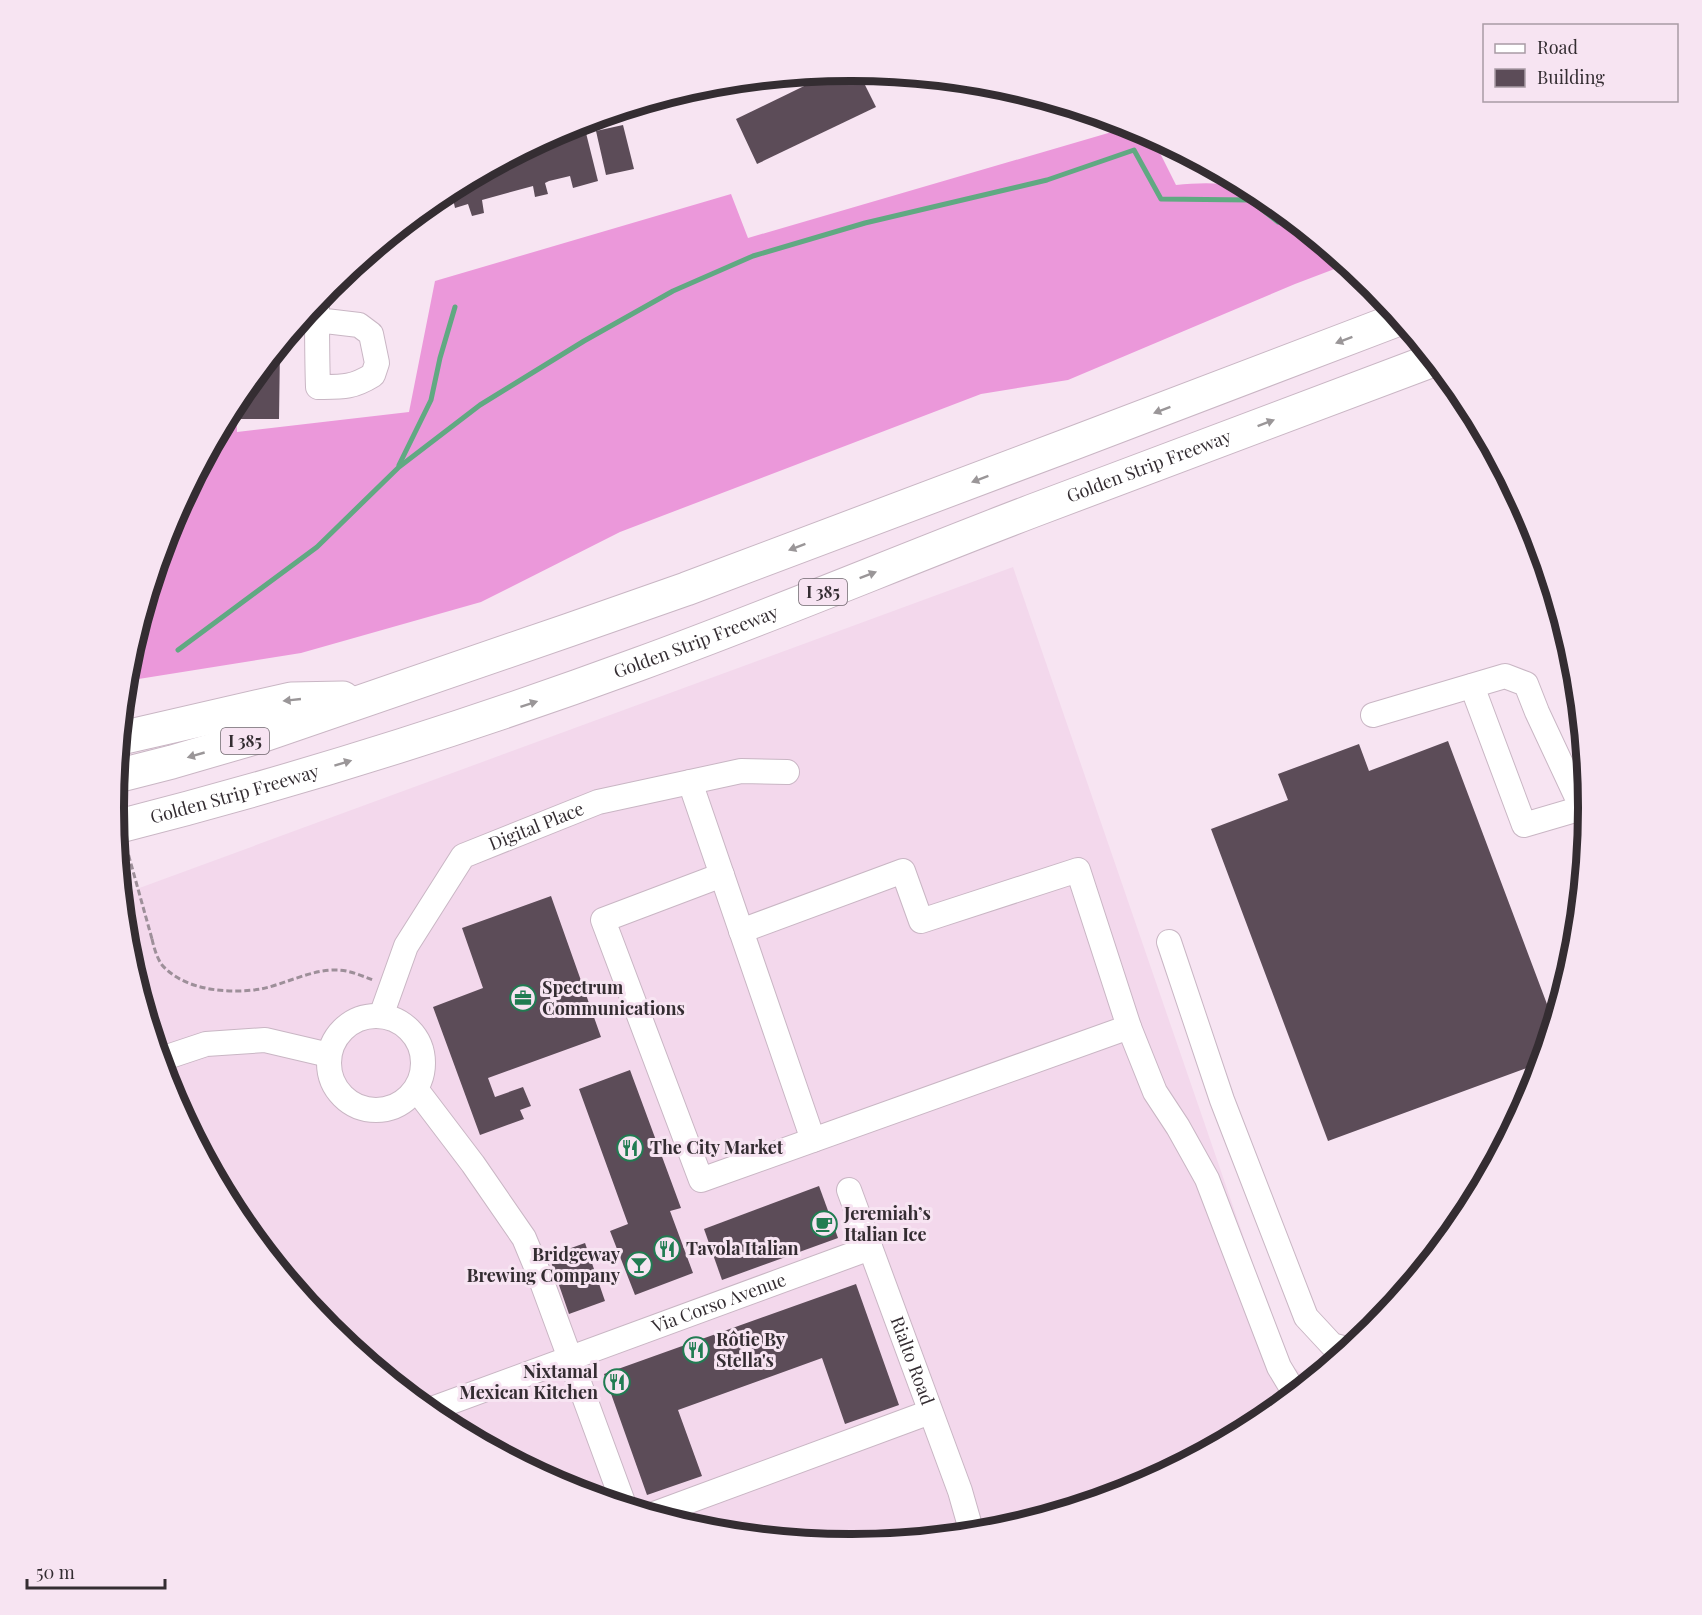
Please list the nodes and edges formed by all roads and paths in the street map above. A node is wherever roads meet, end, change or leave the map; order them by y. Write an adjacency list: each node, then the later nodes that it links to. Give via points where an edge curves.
1 (1391, 322): 4 (highway, I 385, one-way to 4, via 686,589)
2 (1425, 363): 11 (highway, Golden Strip Freeway / I 385, one-way to 2, via 412,742 632,667)
3 (1472, 686): 5 (street); 10 (street, via 1505,676 1526,684); 12 (street, via 1524,825)
4 (372, 698): 6 (highway, one-way to 6, via 291,699); 8 (highway, I 385, one-way to 8, via 261,736)
5 (1373, 715)
6 (129, 736)
7 (787, 772): 9 (street, Digital Place, via 741,771)
8 (125, 774)
9 (690, 782): 16 (street); 19 (street, Digital Place, via 598,802 463,856 406,946)
10 (1578, 800)
11 (206, 804): 13 (highway, Golden Strip Freeway / I 385); 14 (highway)
12 (1578, 815)
13 (125, 825)
14 (125, 833)
15 (126, 844): 19 (path, bridge, via 152,939 162,964 176,978 200,987 243,991 338,969)
16 (722, 875): 17 (street); 25 (street, via 603,920 701,1180)
17 (741, 931): 21 (street, via 903,871 921,921 1078,870); 25 (street)
18 (1169, 942): 28 (street, via 1222,1101 1306,1317)
19 (391, 987): 20 (street, Digital Place)
20 (381, 1016): 22 (street, via 353,1021 342,1030); 24 (street, via 410,1029 419,1043 423,1074)
21 (1130, 1027): 25 (street); 30 (street, via 1155,1092 1207,1179 1279,1367)
22 (329, 1055): 23 (street, via 265,1040 206,1044); 24 (street, via 329,1072 335,1087 359,1108 391,1109)
23 (169, 1056)
24 (416, 1089): 29 (street, via 524,1238)
25 (813, 1140)
26 (849, 1190): 27 (street, Rialto Road)
27 (870, 1248): 29 (street, Via Corso Avenue); 32 (street, Rialto Road)
28 (1338, 1347)
29 (570, 1359): 31 (street, Via Corso Avenue); 33 (street)
30 (1290, 1386)
31 (439, 1406)
32 (930, 1412): 34 (street); 35 (street, Rialto Road)
33 (621, 1496)
34 (666, 1510)
35 (969, 1524)

